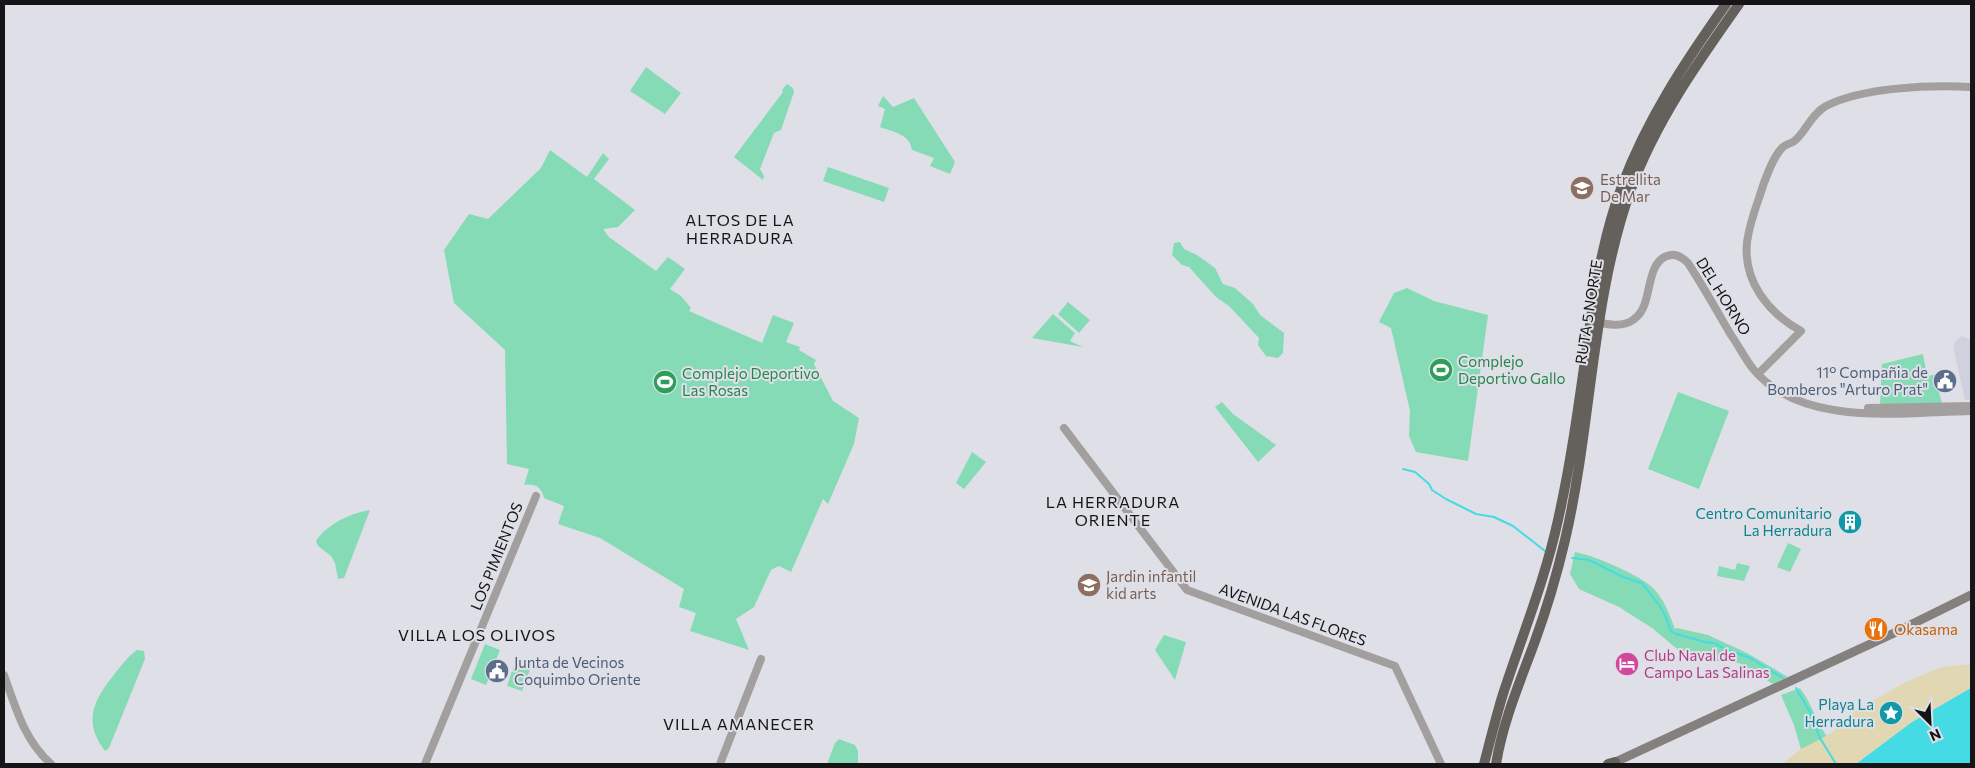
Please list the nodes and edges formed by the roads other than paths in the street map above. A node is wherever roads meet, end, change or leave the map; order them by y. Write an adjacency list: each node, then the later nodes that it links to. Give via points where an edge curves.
1 (1726, 4): 4 (highway, RUTA 5 NORTE, via 1670,86 1628,170 1607,234)
2 (1739, 4): 4 (highway, RUTA 5 NORTE, via 1681,88 1644,158 1616,238)
3 (1971, 87): 5 (street, via 1940,86 1852,97 1820,110 1793,142 1781,148 1756,206 1748,242 1748,261 1752,278 1764,301 1782,320 1801,331)
4 (1595, 323): 5 (street, DEL HORNO, via 1619,325 1633,320 1644,306 1657,264 1669,255 1680,256 1688,263); 18 (highway, RUTA 5 NORTE, via 1555,534 1539,595 1500,706); 19 (highway, RUTA 5 NORTE, via 1578,468 1564,544 1544,616 1505,723)
5 (1758, 374): 7 (street, DEL HORNO, via 1787,396)
6 (1971, 406): 7 (street)
7 (1824, 407): 8 (street, via 1877,414)
8 (1971, 411)
9 (1064, 428): 17 (street, AVENIDA LAS FLORES, via 1187,590 1395,666)
10 (536, 496): 15 (street, LOS PIMIENTOS)
11 (1971, 595): 20 (main road, via 1920,622)
12 (761, 659): 16 (street)
13 (4, 675): 14 (street, via 26,733)
14 (51, 764)
15 (425, 764)
16 (720, 764)
17 (1441, 764)
18 (1484, 764)
19 (1496, 764)
20 (1611, 764)

